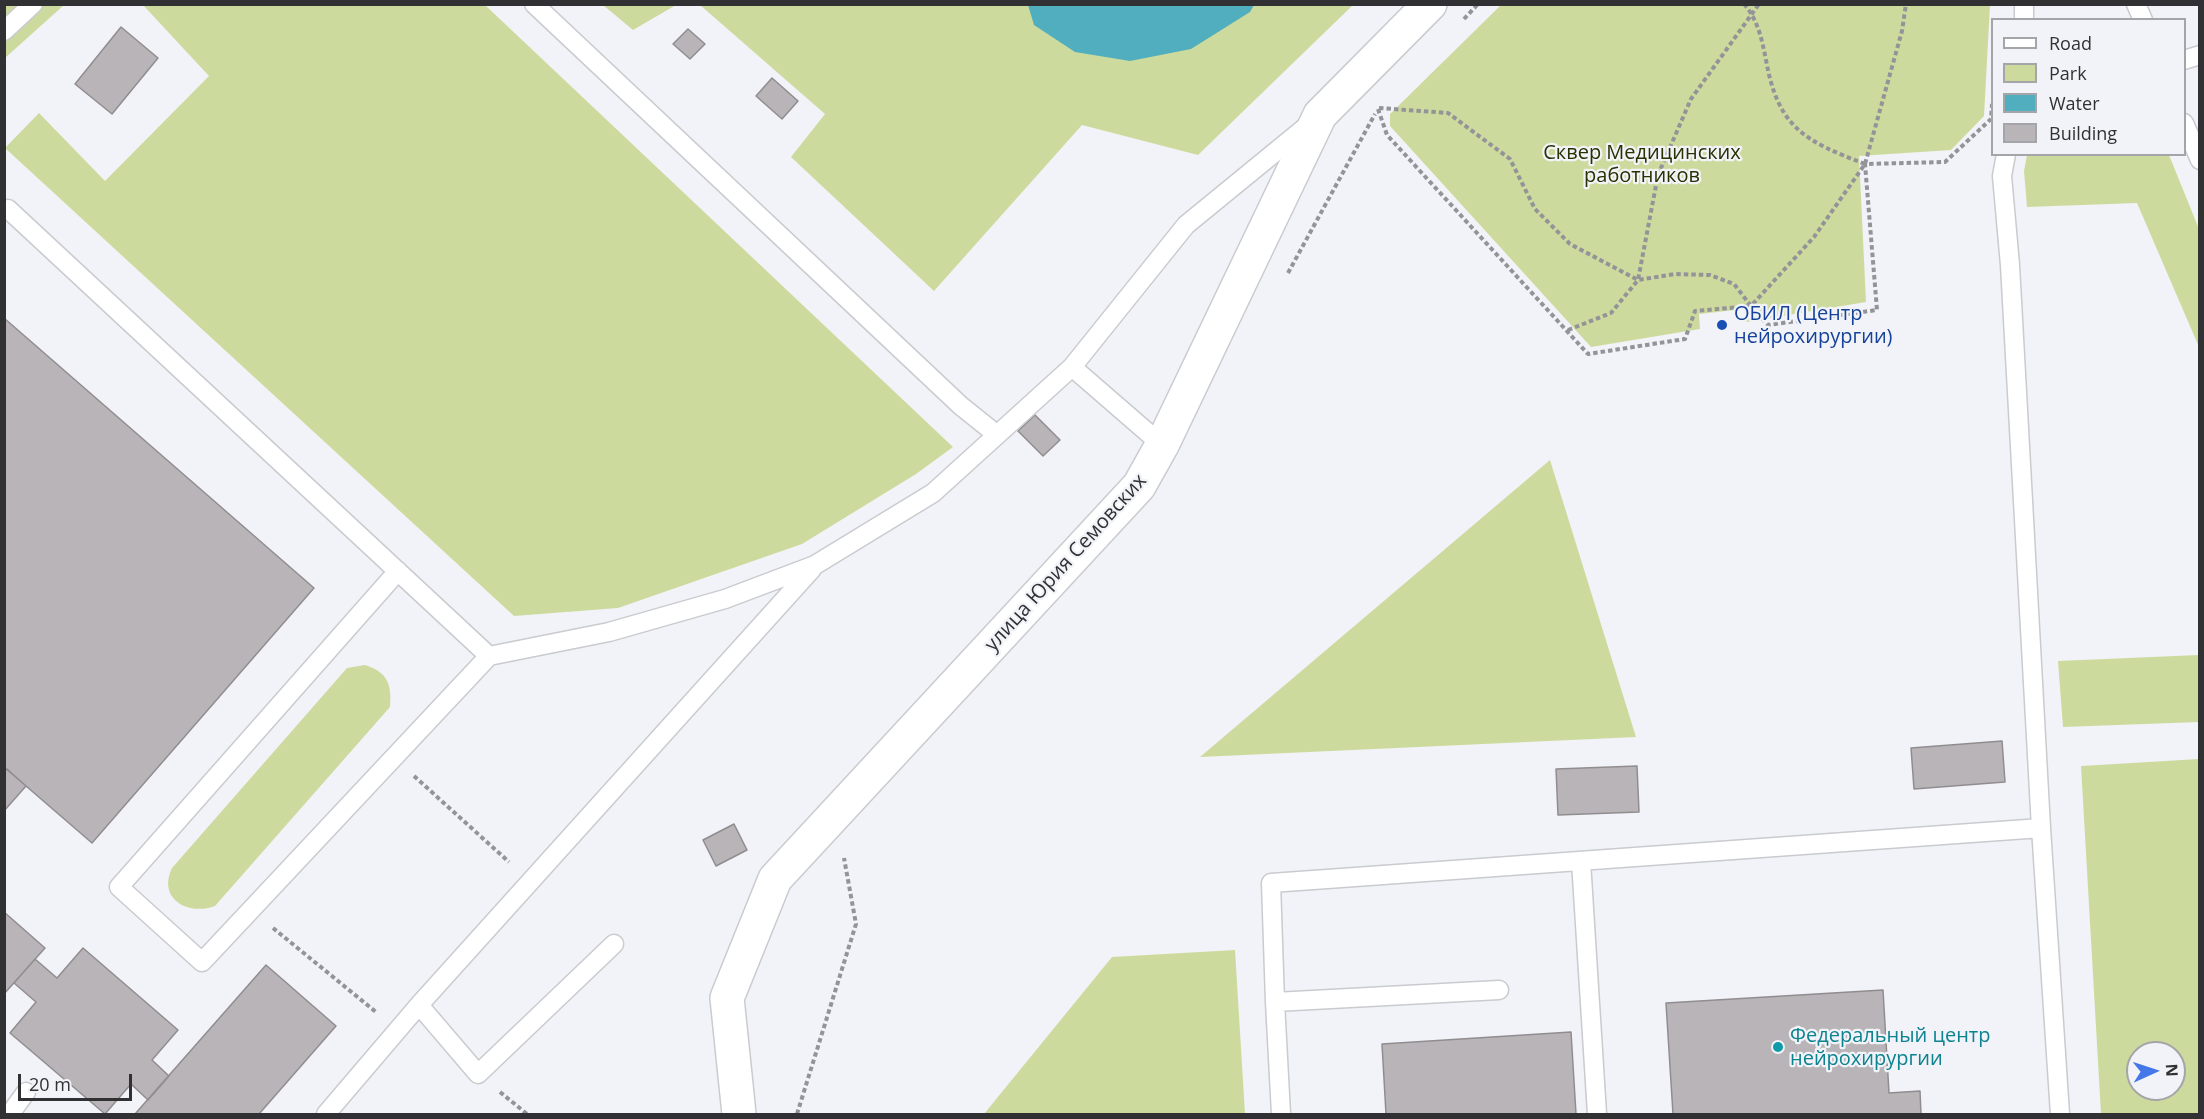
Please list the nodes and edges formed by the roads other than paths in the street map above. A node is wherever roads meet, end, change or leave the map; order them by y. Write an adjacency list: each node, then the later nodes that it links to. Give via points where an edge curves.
1 (33, 4): 6 (lane)
2 (534, 4): 13 (lane, via 961,406)
3 (1430, 4): 7 (street, улица Юрия Семовских)
4 (2136, 4): 5 (lane)
5 (2142, 18)
6 (4, 31)
7 (1320, 115): 12 (lane, via 1186,225); 14 (street, улица Юрия Семовских)
8 (2186, 128): 10 (lane)
9 (2006, 156): 18 (lane, via 2002,176)
10 (2199, 160)
11 (8, 209): 16 (lane)
12 (1072, 367): 13 (lane); 14 (lane)
13 (996, 434): 15 (lane, via 933,493)
14 (1162, 445): 27 (street, улица Юрия Семовских, via 1139,486 1120,509 775,879 727,998)
15 (815, 565): 17 (lane, via 725,598 609,632); 23 (lane)
16 (399, 572): 17 (lane); 17 (lane, via 119,887 202,962)
17 (489, 656)
18 (2041, 828): 19 (lane); 30 (lane)
19 (1581, 861): 22 (lane, via 1272,883); 29 (lane)
20 (614, 944): 23 (lane, via 478,1074)
21 (1499, 990): 22 (lane)
22 (1275, 1002): 28 (lane)
23 (419, 1005): 26 (lane)
24 (26, 1092): 25 (lane)
25 (10, 1114)
26 (326, 1114)
27 (739, 1114)
28 (1281, 1114)
29 (1597, 1114)
30 (2060, 1114)

